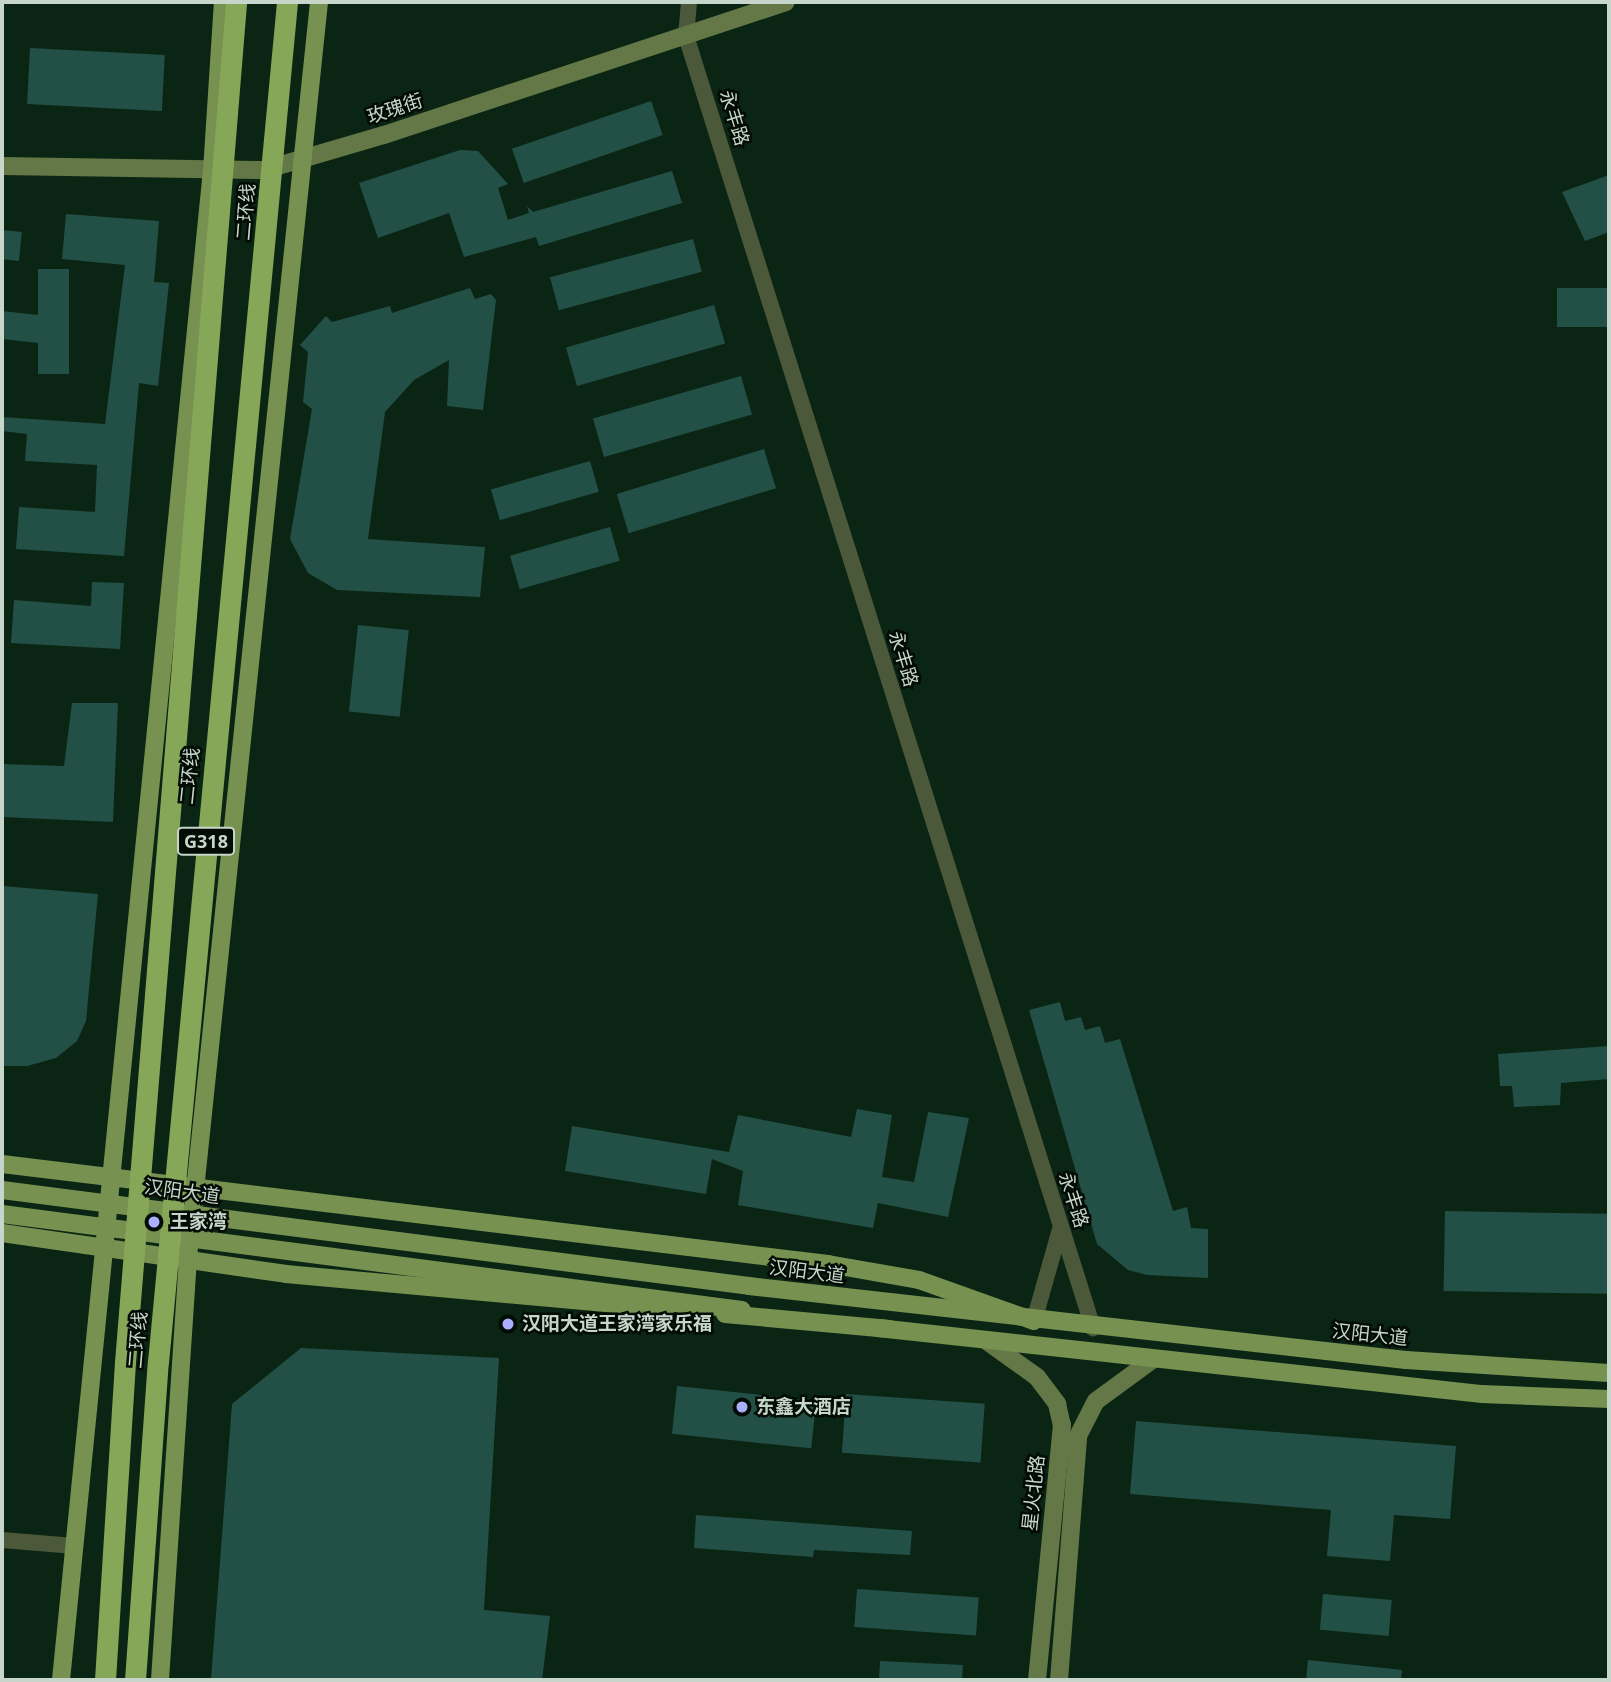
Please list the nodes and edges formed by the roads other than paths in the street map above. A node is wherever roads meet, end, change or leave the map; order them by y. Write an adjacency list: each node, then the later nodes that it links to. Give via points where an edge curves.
1 (223, 2): 10 (main road)
2 (236, 2): 30 (highway, 二环线 / G318, bridge, via 128,1321)
3 (287, 2): 31 (highway, 二环线 / G318, bridge, via 160,1348)
4 (319, 2): 8 (main road)
5 (689, 2): 7 (street, 永丰路)
6 (786, 2): 7 (street, 玫瑰街)
7 (686, 36): 8 (street, 玫瑰街); 16 (street, 永丰路)
8 (305, 158): 10 (street, 玫瑰街, via 264,170); 13 (main road)
9 (2, 166): 10 (street, 玫瑰街)
10 (212, 171): 12 (main road)
11 (2, 1164): 12 (main road)
12 (113, 1176): 13 (main road); 18 (main road)
13 (198, 1185): 19 (main road); 20 (main road, via 828,1265 919,1280)
14 (2, 1190): 20 (main road, 汉阳大道, bridge)
15 (2, 1214): 22 (main road, bridge)
16 (1060, 1229): 20 (street); 21 (street, 永丰路)
17 (2, 1233): 18 (main road)
18 (106, 1244): 19 (main road); 28 (main road)
19 (188, 1257): 22 (main road, via 286,1274); 32 (main road)
20 (1034, 1321): 21 (main road, 汉阳大道)
21 (1093, 1328): 25 (main road, 汉阳大道, via 1481,1367)
22 (889, 1329): 23 (main road)
23 (988, 1342): 24 (main road); 33 (street, 星火北路, via 1037,1377 1057,1404 1062,1425)
24 (1152, 1360): 26 (main road, via 1482,1394); 34 (street, 星火北路, via 1096,1401 1078,1436)
25 (1609, 1373)
26 (1609, 1399)
27 (2, 1540): 28 (street)
28 (75, 1546): 29 (main road)
29 (61, 1680)
30 (106, 1680)
31 (135, 1680)
32 (160, 1680)
33 (1037, 1680)
34 (1059, 1680)

